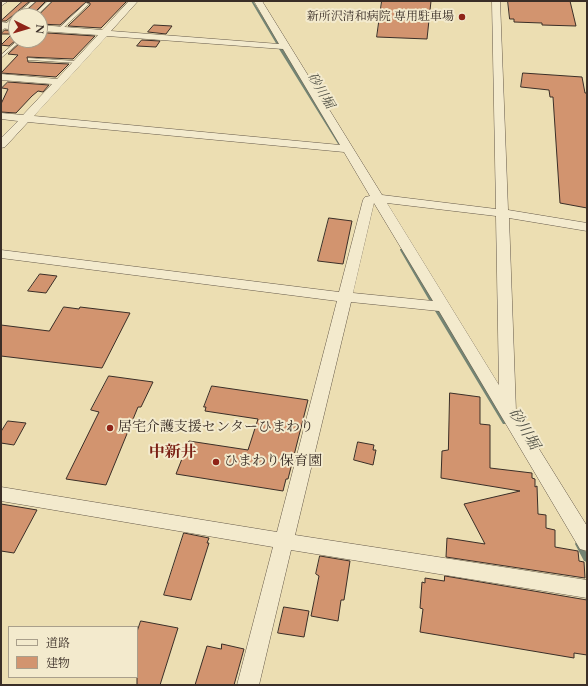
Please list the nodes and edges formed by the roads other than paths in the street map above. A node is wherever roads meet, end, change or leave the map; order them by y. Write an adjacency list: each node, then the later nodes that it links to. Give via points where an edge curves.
1 (6, 1): 8 (lane)
2 (34, 1): 9 (lane)
3 (50, 1): 10 (lane)
4 (134, 1): 13 (street)
5 (258, 1): 14 (street)
6 (496, 1): 26 (street)
7 (87, 4): 12 (lane)
8 (1, 5)
9 (26, 8)
10 (43, 8)
11 (48, 29): 12 (street)
12 (59, 30): 13 (street)
13 (104, 33): 14 (street); 18 (street)
14 (287, 47): 24 (street)
15 (11, 48): 16 (lane)
16 (1, 57)
17 (30, 59): 18 (lane)
18 (76, 62): 20 (street)
19 (1, 77): 20 (street)
20 (59, 82): 22 (street)
21 (1, 116): 22 (street)
22 (26, 118): 23 (street); 24 (street)
23 (1, 145)
24 (348, 149): 25 (street)
25 (376, 198): 26 (street); 29 (street, via 369,200); 30 (street)
26 (501, 213): 27 (street); 31 (street)
27 (587, 227)
28 (1, 254): 29 (street)
29 (344, 297): 30 (street); 33 (street)
30 (443, 307): 31 (street)
31 (508, 413): 34 (street)
32 (1, 494): 33 (street)
33 (284, 541): 35 (street); 36 (street)
34 (587, 543)
35 (587, 589)
36 (248, 685)

